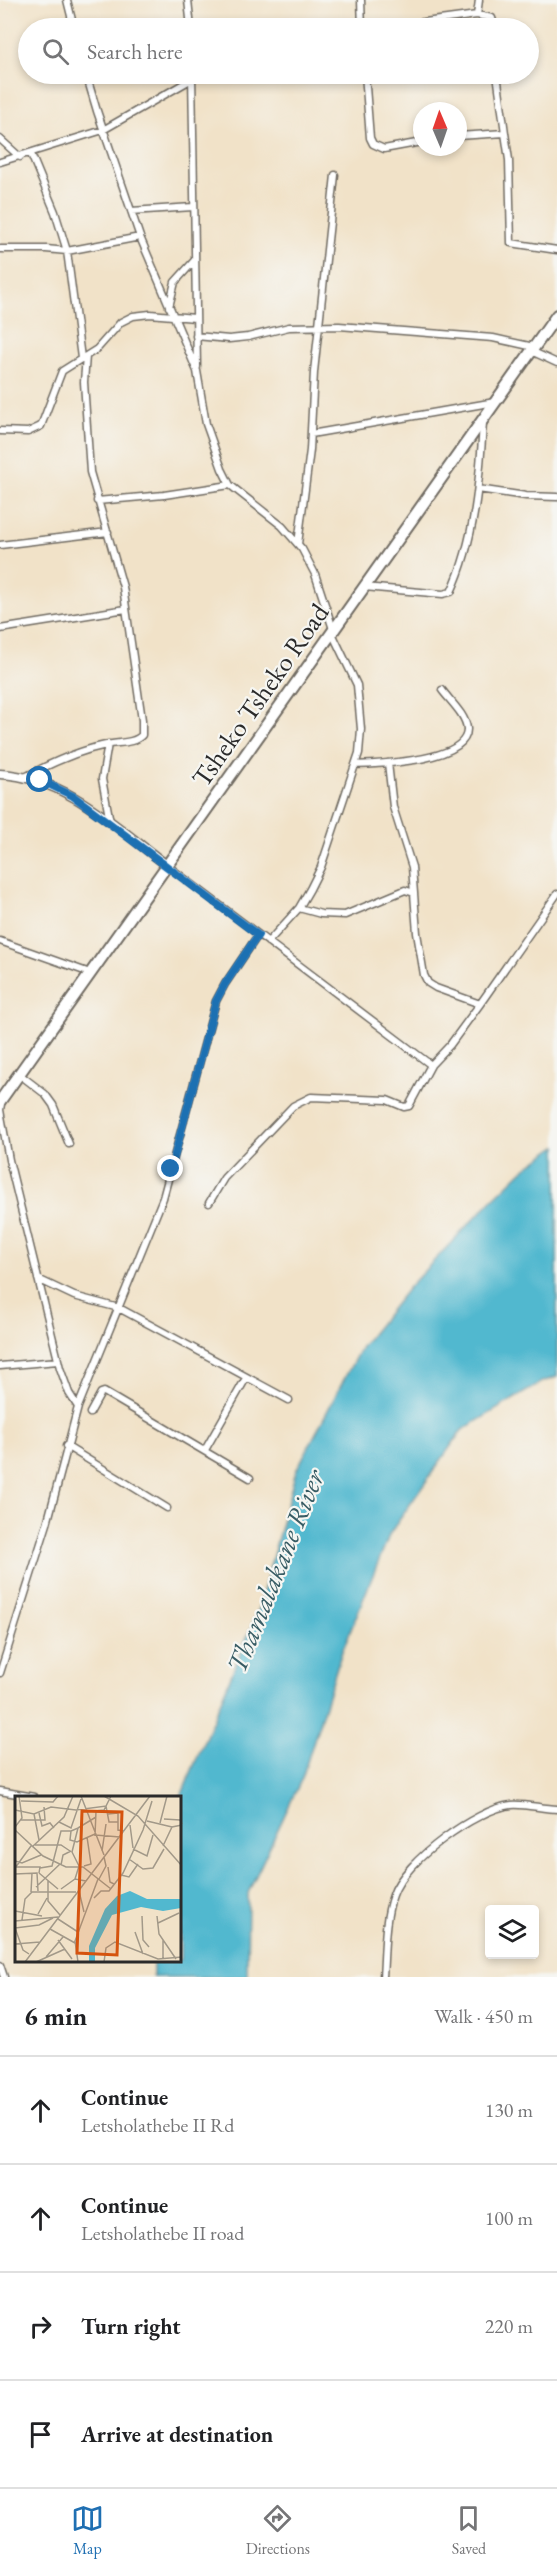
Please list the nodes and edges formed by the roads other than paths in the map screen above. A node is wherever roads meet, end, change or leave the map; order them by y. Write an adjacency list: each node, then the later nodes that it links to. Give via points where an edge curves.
1 (67, 0): 6 (street)
2 (188, 0): 7 (street)
3 (361, 0): 8 (street)
4 (479, 0): 5 (street)
5 (477, 15): 9 (street); 10 (street)
6 (72, 18)
7 (190, 18)
8 (362, 18)
9 (455, 18)
10 (492, 18)
11 (89, 84): 16 (street)
12 (179, 84): 16 (street)
13 (192, 84): 25 (street)
14 (367, 84): 20 (street, via 373,144 384,149)
15 (498, 84): 17 (street)
16 (103, 130): 21 (street); 26 (street)
17 (504, 134): 18 (street); 29 (street, via 509,160 511,243)
18 (467, 135)
19 (0, 139): 22 (street)
20 (413, 144)
21 (31, 154): 22 (street); 30 (street)
22 (20, 157): 23 (street)
23 (0, 162)
24 (335, 175): 36 (street)
25 (193, 207): 26 (street); 31 (street)
26 (131, 211): 27 (street)
27 (140, 237): 30 (street); 32 (street)
28 (0, 249): 30 (street)
29 (557, 250)
30 (67, 251): 39 (street)
31 (194, 261): 32 (street, via 175,282); 35 (street)
32 (169, 307): 33 (street)
33 (172, 315): 35 (street); 39 (street, via 126,318 98,349); 41 (street)
34 (557, 315): 38 (highway, Tsheko Tsheko Road)
35 (195, 318): 37 (street)
36 (320, 326): 37 (street, via 289,327 229,339); 38 (street, via 493,338); 45 (street)
37 (196, 336): 41 (street)
38 (533, 349): 40 (street); 42 (highway, Tsheko Tsheko Road)
39 (83, 357): 44 (street, via 62,371 41,426 28,432); 49 (street, via 90,472)
40 (557, 363)
41 (197, 371): 46 (street, via 206,424)
42 (495, 402): 43 (highway, Tsheko Tsheko Road); 45 (street)
43 (483, 418): 47 (street); 53 (highway, Tsheko Tsheko Road)
44 (0, 431)
45 (311, 434): 51 (street)
46 (230, 484): 49 (street); 51 (street)
47 (478, 489): 48 (street); 53 (street, via 465,548 449,593)
48 (557, 497)
49 (97, 501): 50 (street)
50 (108, 532): 52 (street); 54 (street)
51 (298, 544): 56 (street, via 315,574)
52 (0, 545)
53 (364, 587): 56 (highway, Tsheko Tsheko Road)
54 (126, 609): 55 (street); 58 (street, via 142,735 133,741)
55 (0, 629)
56 (332, 631): 60 (street, via 353,674 360,700 360,741); 64 (highway, Tsheko Tsheko Road)
57 (442, 690): 59 (street, via 466,722 465,737 450,748 413,762)
58 (108, 744): 62 (street, via 75,753); 63 (street, via 102,779)
59 (388, 763): 60 (street); 65 (street, via 393,807 412,867)
60 (355, 765): 67 (street, via 321,867)
61 (0, 774): 62 (street)
62 (25, 777): 63 (street, via 73,796)
63 (110, 823): 64 (street)
64 (168, 866): 68 (street); 71 (highway, Tsheko Tsheko Road)
65 (414, 893): 67 (street, via 405,890 345,915); 72 (street, via 417,933 428,982)
66 (557, 894): 72 (street)
67 (298, 908): 70 (street)
68 (258, 935): 70 (street); 79 (street, via 216,1001 163,1198)
69 (0, 941): 71 (street)
70 (268, 942): 73 (street)
71 (90, 973): 74 (highway, Tsheko Tsheko Road)
72 (480, 1005): 73 (street)
73 (430, 1065): 77 (street, via 407,1108 387,1100 311,1097 298,1102 224,1179)
74 (20, 1074): 75 (highway, Tsheko Tsheko Road); 76 (street, via 45,1094)
75 (1, 1100): 78 (street, via 2,1127)
76 (69, 1144)
77 (209, 1203)
78 (38, 1279): 79 (street, via 74,1296); 80 (street)
79 (119, 1308): 82 (street); 84 (street)
80 (58, 1361): 81 (street); 84 (street)
81 (0, 1366)
82 (246, 1378): 83 (street); 87 (street)
83 (289, 1400)
84 (78, 1407): 86 (street)
85 (90, 1413): 87 (street, via 104,1392)
86 (66, 1446): 89 (street); 90 (street, via 47,1524)
87 (205, 1450): 88 (street)
88 (250, 1478)
89 (167, 1508)
90 (0, 1673)
91 (0, 1791): 92 (street)
92 (28, 1796)
93 (557, 1809): 96 (street, via 513,1804 497,1808 438,1842 417,1862 393,1892)
94 (0, 1965): 95 (street)
95 (4, 1977)
96 (383, 1977)

